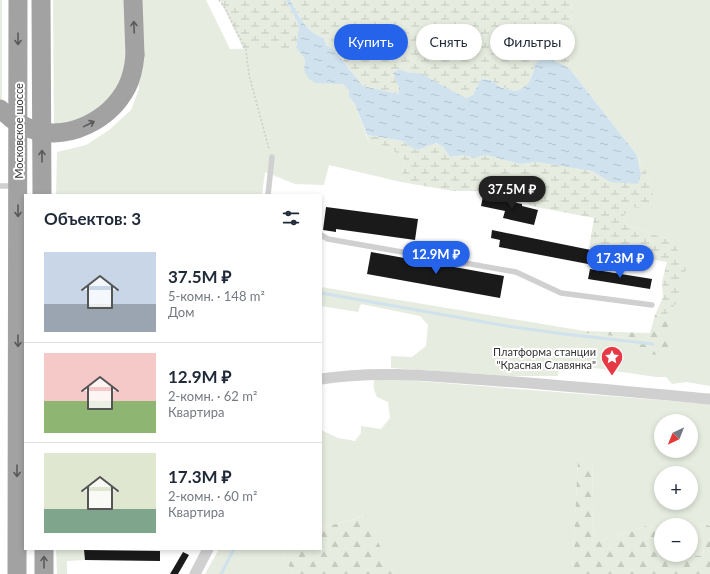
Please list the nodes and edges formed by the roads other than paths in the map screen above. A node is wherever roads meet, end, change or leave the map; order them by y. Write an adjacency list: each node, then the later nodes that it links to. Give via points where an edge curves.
1 (18, 0): 6 (highway, Московское шоссе, one-way to 6)
2 (41, 0): 7 (highway, one-way to 2)
3 (133, 0): 4 (highway, one-way to 3, bridge, via 22,125 44,132 66,132 87,125 106,113 127,87 134,66)
4 (0, 109)
5 (272, 157): 8 (lane)
6 (9, 186): 15 (highway, Московское шоссе, one-way to 15)
7 (42, 194)
8 (268, 194)
9 (322, 236): 10 (lane, via 516,272 561,293)
10 (652, 305)
11 (322, 379): 12 (street, via 374,374 420,375)
12 (710, 399)
13 (44, 550): 16 (highway, one-way to 13)
14 (207, 550): 17 (street)
15 (17, 574)
16 (44, 574)
17 (195, 574)

